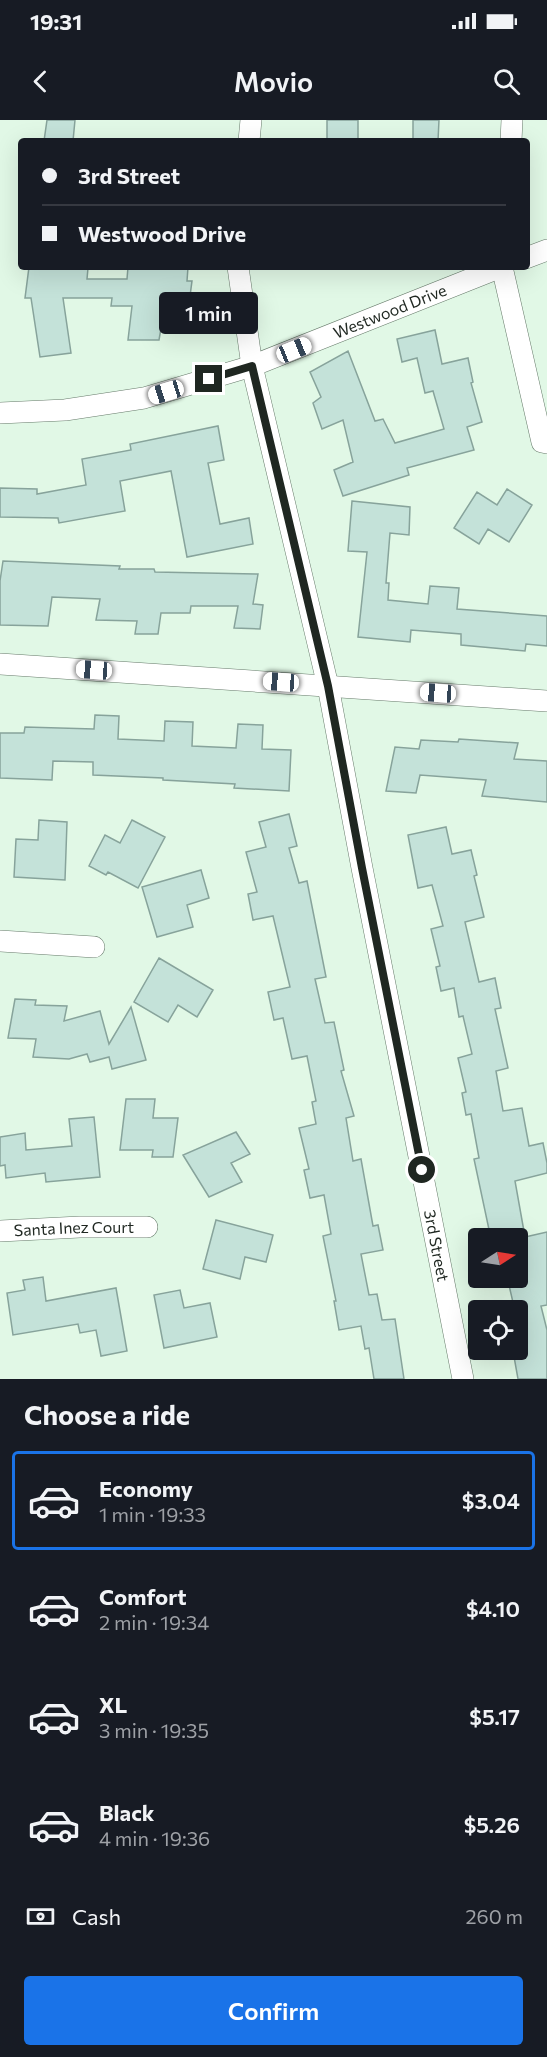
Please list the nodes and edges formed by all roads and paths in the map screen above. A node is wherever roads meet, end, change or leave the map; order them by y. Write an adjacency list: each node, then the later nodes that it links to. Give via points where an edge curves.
1 (251, 120): 3 (street)
2 (512, 120): 4 (street)
3 (249, 138)
4 (511, 138)
5 (547, 250): 6 (street)
6 (530, 256)
7 (238, 270): 10 (street, 3rd Street)
8 (494, 270): 10 (street, Westwood Drive)
9 (503, 270): 12 (street, via 542,442)
10 (252, 366): 11 (street, Westwood Drive, via 144,398 65,410); 14 (street, 3rd Street)
11 (0, 413)
12 (547, 443)
13 (0, 664): 14 (street)
14 (328, 686): 15 (street); 20 (street, 3rd Street)
15 (547, 700)
16 (0, 941): 17 (street)
17 (94, 947)
18 (147, 1227): 19 (street, Santa Inez Court)
19 (0, 1231)
20 (463, 1379)

